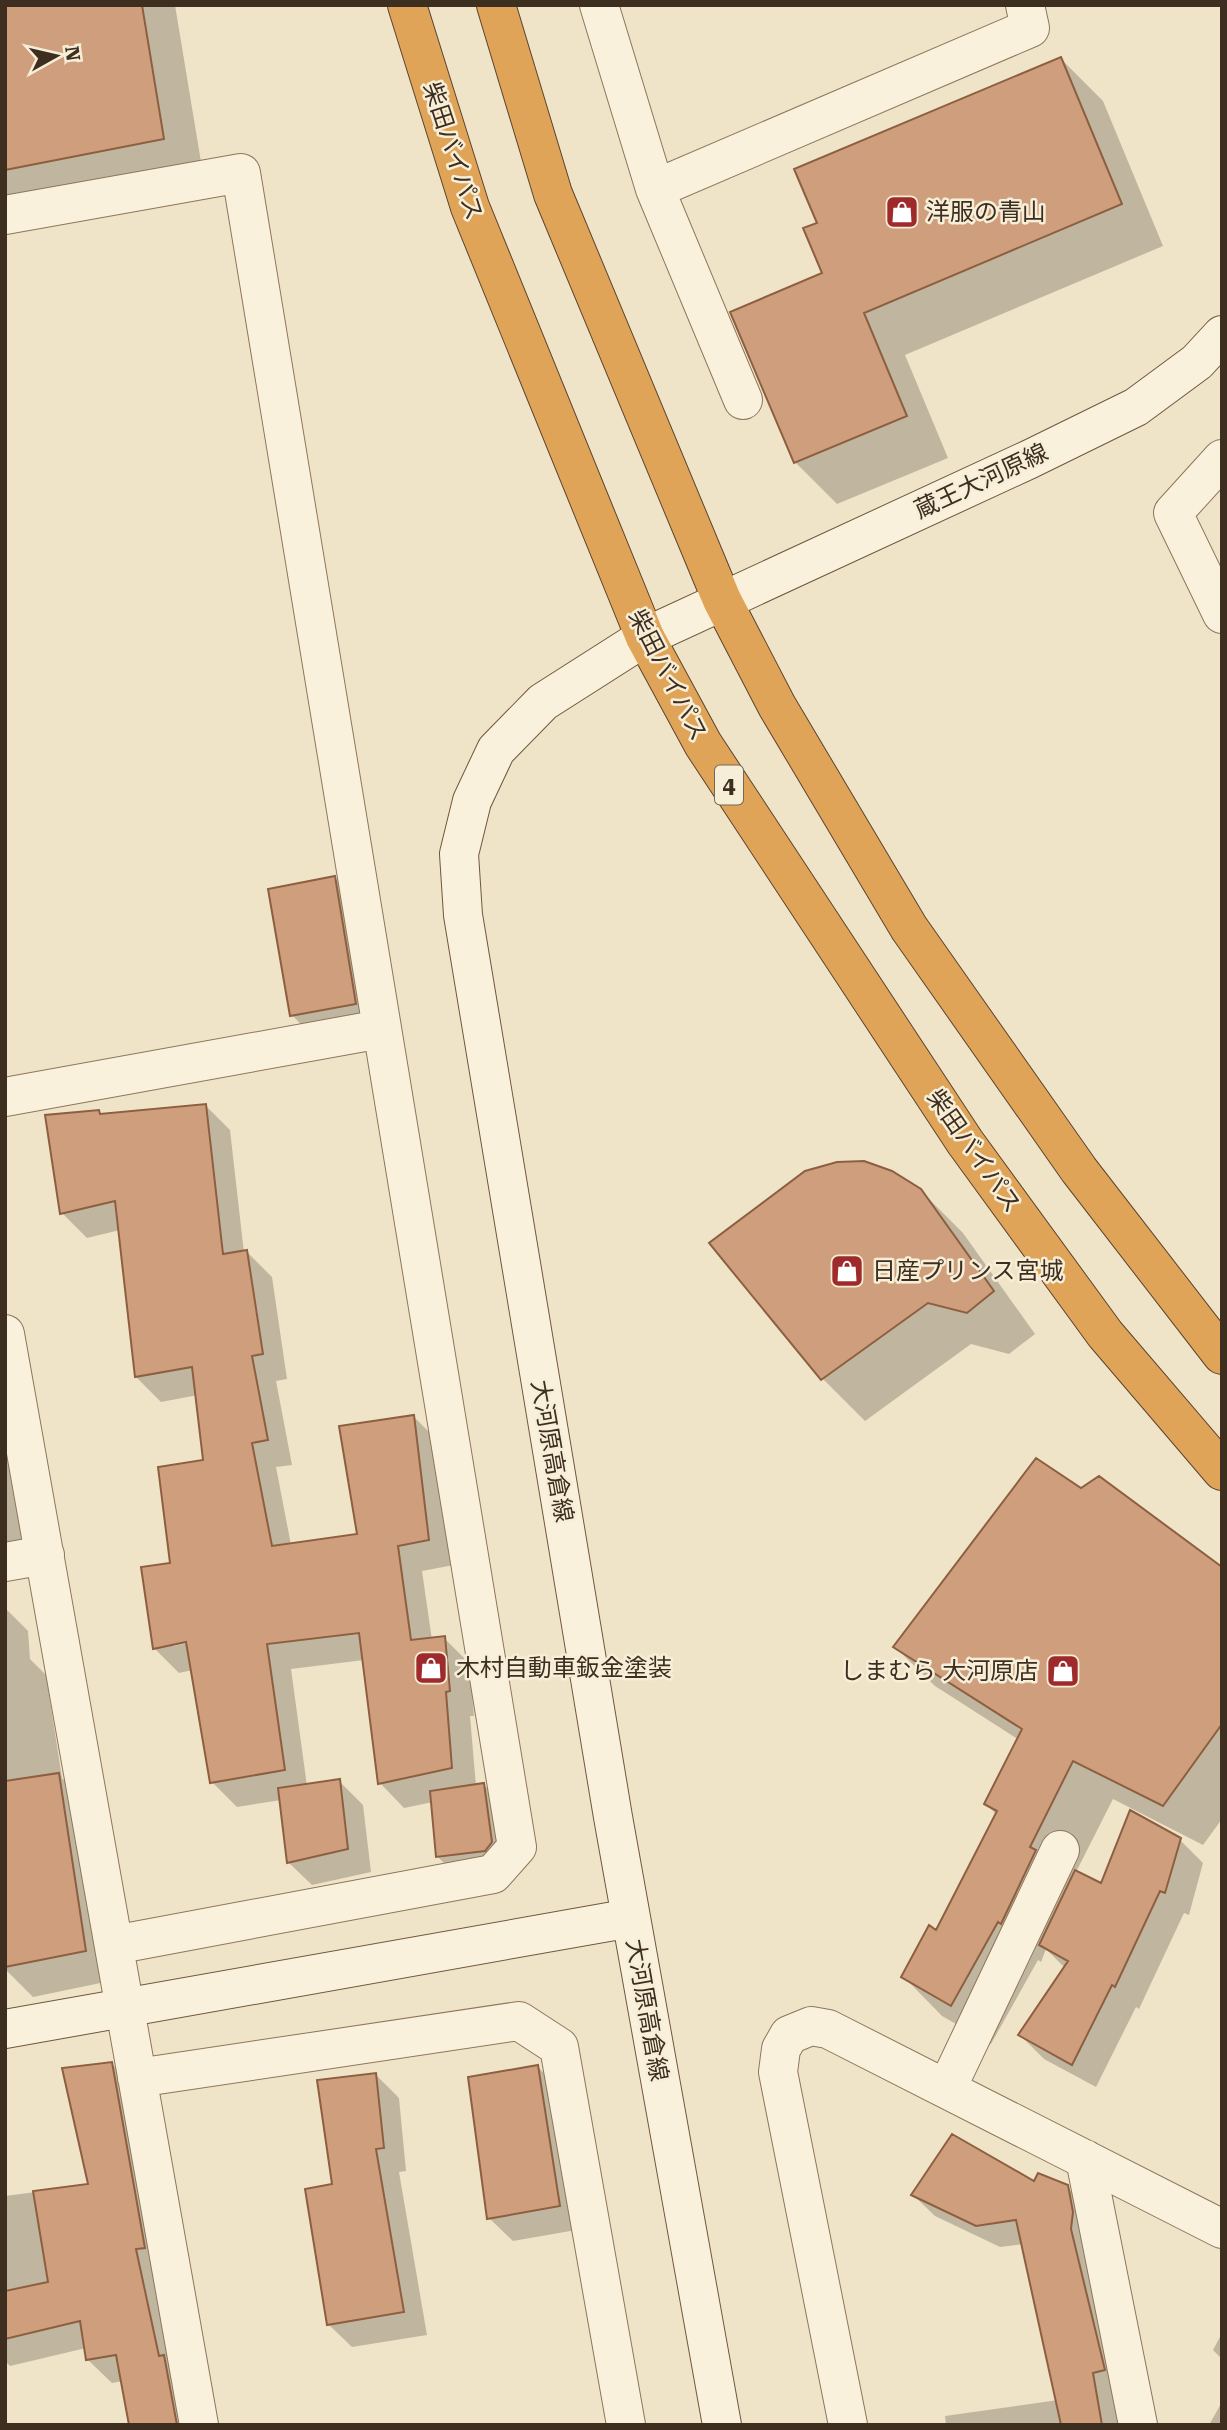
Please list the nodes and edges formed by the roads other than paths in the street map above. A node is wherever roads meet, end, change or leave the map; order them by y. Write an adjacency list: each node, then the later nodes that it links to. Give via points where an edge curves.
1 (407, 5): 12 (highway, 柴田バイパス / 4, via 470,207)
2 (496, 5): 10 (highway, via 553,194)
3 (599, 5): 5 (street)
4 (1025, 5): 5 (street, via 1031,28)
5 (655, 189): 8 (street)
6 (5, 215): 13 (street, via 241,173)
7 (1222, 335): 10 (street, 蔵王大河原線, via 1197,362 1136,407)
8 (743, 400)
9 (1222, 459): 11 (street, via 1173,513)
10 (722, 600): 12 (street, 大河原高倉線); 16 (highway, via 777,706 909,929 1079,1170)
11 (1222, 614)
12 (645, 637): 17 (highway, 柴田バイパス / 4, via 710,757 965,1142 1105,1334); 21 (street, 大河原高倉線, via 543,702 496,750 472,801 459,854 463,915)
13 (381, 1029): 14 (street); 22 (street, via 517,1847 493,1874)
14 (5, 1097)
15 (5, 1334): 18 (street)
16 (1222, 1355)
17 (1222, 1471)
18 (45, 1555): 19 (street); 22 (street)
19 (5, 1562)
20 (1060, 1850): 26 (street)
21 (631, 1917): 23 (street); 31 (street, 大河原高倉線)
22 (114, 1945): 23 (street)
23 (125, 2008): 24 (street); 25 (street)
24 (5, 2029)
25 (137, 2078): 29 (street); 30 (street, via 519,2021 559,2047)
26 (947, 2088): 27 (street); 32 (street, via 828,2029 801,2029 789,2035 781,2049 778,2072)
27 (1085, 2159): 28 (street); 33 (street)
28 (1222, 2229)
29 (199, 2425)
30 (626, 2425)
31 (722, 2425)
32 (848, 2425)
33 (1138, 2425)

